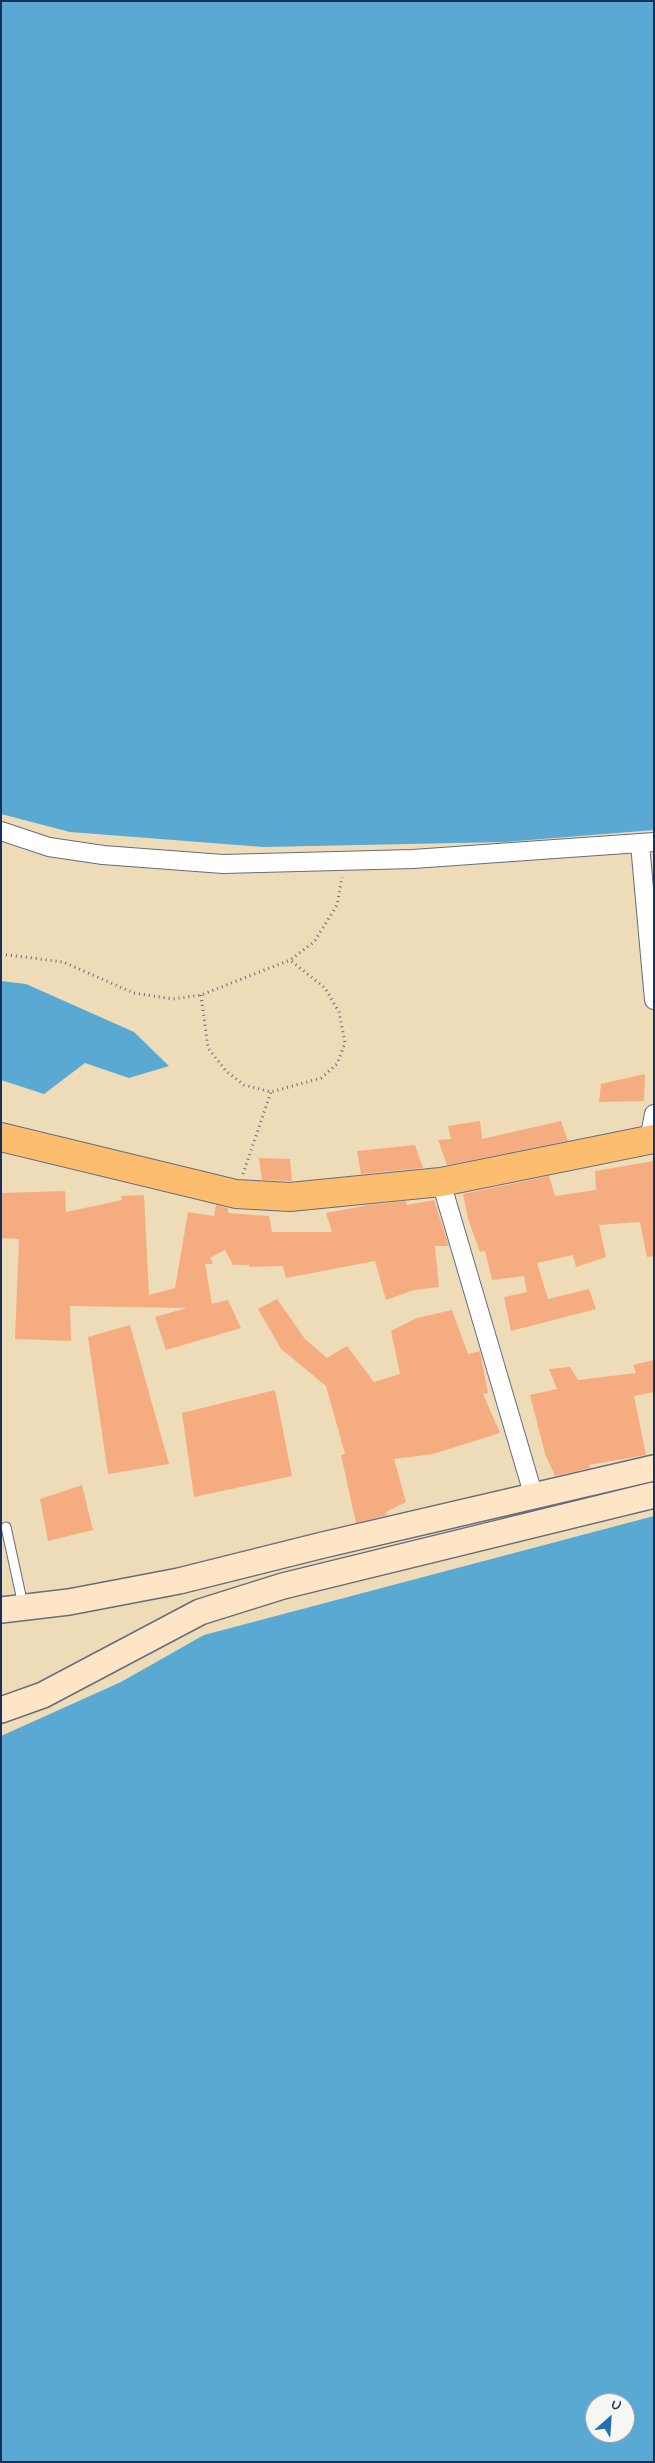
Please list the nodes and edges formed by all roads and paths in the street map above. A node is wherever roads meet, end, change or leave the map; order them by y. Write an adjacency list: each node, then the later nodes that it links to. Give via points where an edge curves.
1 (1, 831): 3 (street, via 49,848 150,860 223,864)
2 (647, 843): 3 (street); 7 (street)
3 (345, 861): 5 (path, via 337,905 314,942)
4 (1, 954): 6 (path, via 63,962 134,993 173,998)
5 (290, 960): 6 (path); 8 (path, via 325,988 339,1012 345,1043 337,1064 321,1078)
6 (201, 995): 8 (path, via 208,1048 226,1071 244,1085)
7 (654, 1000)
8 (271, 1092): 12 (path)
9 (652, 1131): 11 (highway)
10 (1, 1137): 12 (highway)
11 (441, 1182): 12 (highway, via 290,1197); 15 (street)
12 (236, 1194)
13 (654, 1468): 15 (street)
14 (654, 1495): 19 (street, via 283,1586)
15 (534, 1497): 17 (street)
16 (6, 1527): 18 (lane)
17 (179, 1581): 18 (street, via 78,1601); 19 (street, via 179,1598)
18 (12, 1609)
19 (190, 1616): 20 (street, via 43,1695)
20 (1, 1710)

